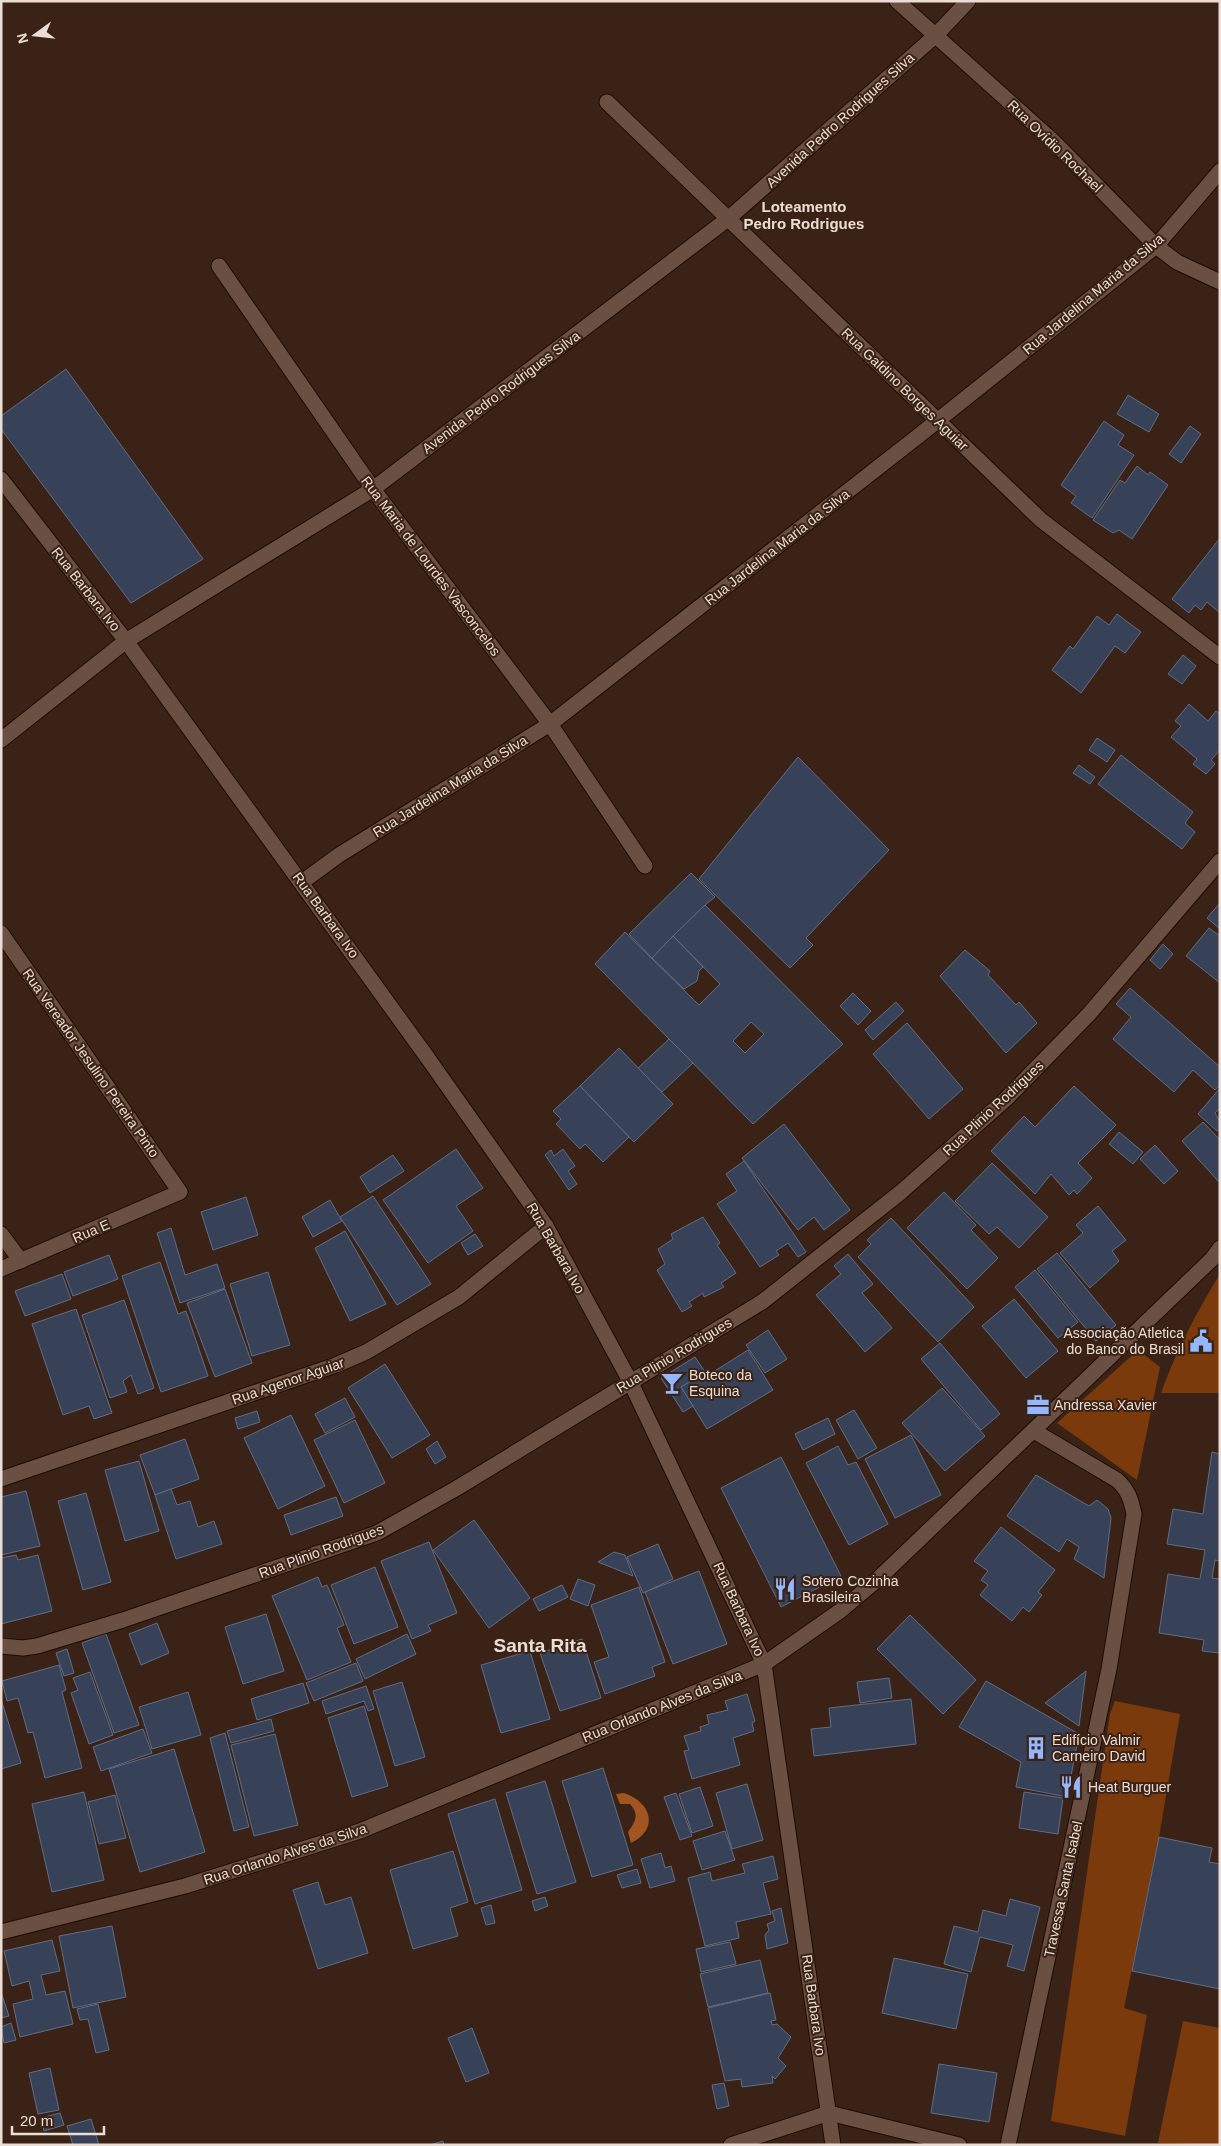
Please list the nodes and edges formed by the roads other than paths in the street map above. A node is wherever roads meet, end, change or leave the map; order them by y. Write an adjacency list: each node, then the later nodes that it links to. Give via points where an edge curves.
1 (897, 1): 3 (street, Rua Ovídio Rochael)
2 (968, 1): 3 (street, Avenida Pedro Rodrigues Silva)
3 (935, 36): 6 (street, Avenida Pedro Rodrigues Silva); 7 (street, Rua Ovídio Rochael, via 1053,141)
4 (608, 102): 6 (street, Rua Galdino Borges Aguiar)
5 (1220, 171): 7 (street, Rua Jardelina Maria da Silva)
6 (729, 218): 10 (street, Rua Galdino Borges Aguiar); 12 (street, Avenida Pedro Rodrigues Silva)
7 (1156, 246): 9 (street, Rua Ovídio Rochael, via 1177,262); 10 (street, Rua Jardelina Maria da Silva)
8 (219, 266): 12 (street, Rua Maria de Lourdes Vasconcelos)
9 (1220, 282)
10 (938, 421): 14 (street, Rua Galdino Borges Aguiar, via 1041,520); 15 (street, Rua Jardelina Maria da Silva)
11 (1, 479): 13 (street, Rua Barbara Ivo)
12 (372, 489): 13 (street, Avenida Pedro Rodrigues Silva); 15 (street, Rua Maria de Lourdes Vasconcelos)
13 (126, 641): 16 (street, Avenida Pedro Rodrigues Silva); 19 (street, Rua Barbara Ivo)
14 (1220, 657)
15 (550, 724): 18 (street, Rua Maria de Lourdes Vasconcelos); 19 (street, Rua Jardelina Maria da Silva, via 339,855)
16 (1, 740)
17 (1220, 861): 27 (street, Rua Plinio Rodrigues, via 1089,1014 1006,1099 901,1192 762,1302)
18 (645, 866)
19 (302, 882): 22 (street, Rua Barbara Ivo)
20 (1, 933): 21 (street, Rua Vereador Jesulino Pereira Pinto)
21 (180, 1192): 25 (street, Rua E)
22 (546, 1226): 27 (street, Rua Barbara Ivo); 29 (street, Rua Agenor Aguiar, via 459,1297 366,1352)
23 (1, 1234): 25 (street)
24 (1220, 1248): 28 (street, Rua Orlando Alves da Silva)
25 (21, 1261): 26 (street, Rua E)
26 (1, 1269)
27 (630, 1381): 30 (street, Rua Plinio Rodrigues, via 457,1488 377,1533 37,1646); 31 (street, Rua Barbara Ivo)
28 (1034, 1431): 31 (street, Rua Orlando Alves da Silva, via 878,1579 840,1611); 37 (street, Travessa Santa Isabel, via 1117,1480 1130,1498 1134,1514 1109,1669)
29 (1, 1479)
30 (1, 1646)
31 (764, 1664): 32 (street, Rua Orlando Alves da Silva, via 360,1831 185,1886); 33 (street, Rua Barbara Ivo)
32 (1, 1932)
33 (829, 2113): 34 (street); 35 (street, Rua Barbara Ivo); 36 (street)
34 (731, 2145)
35 (833, 2145)
36 (959, 2145)
37 (1008, 2145)

